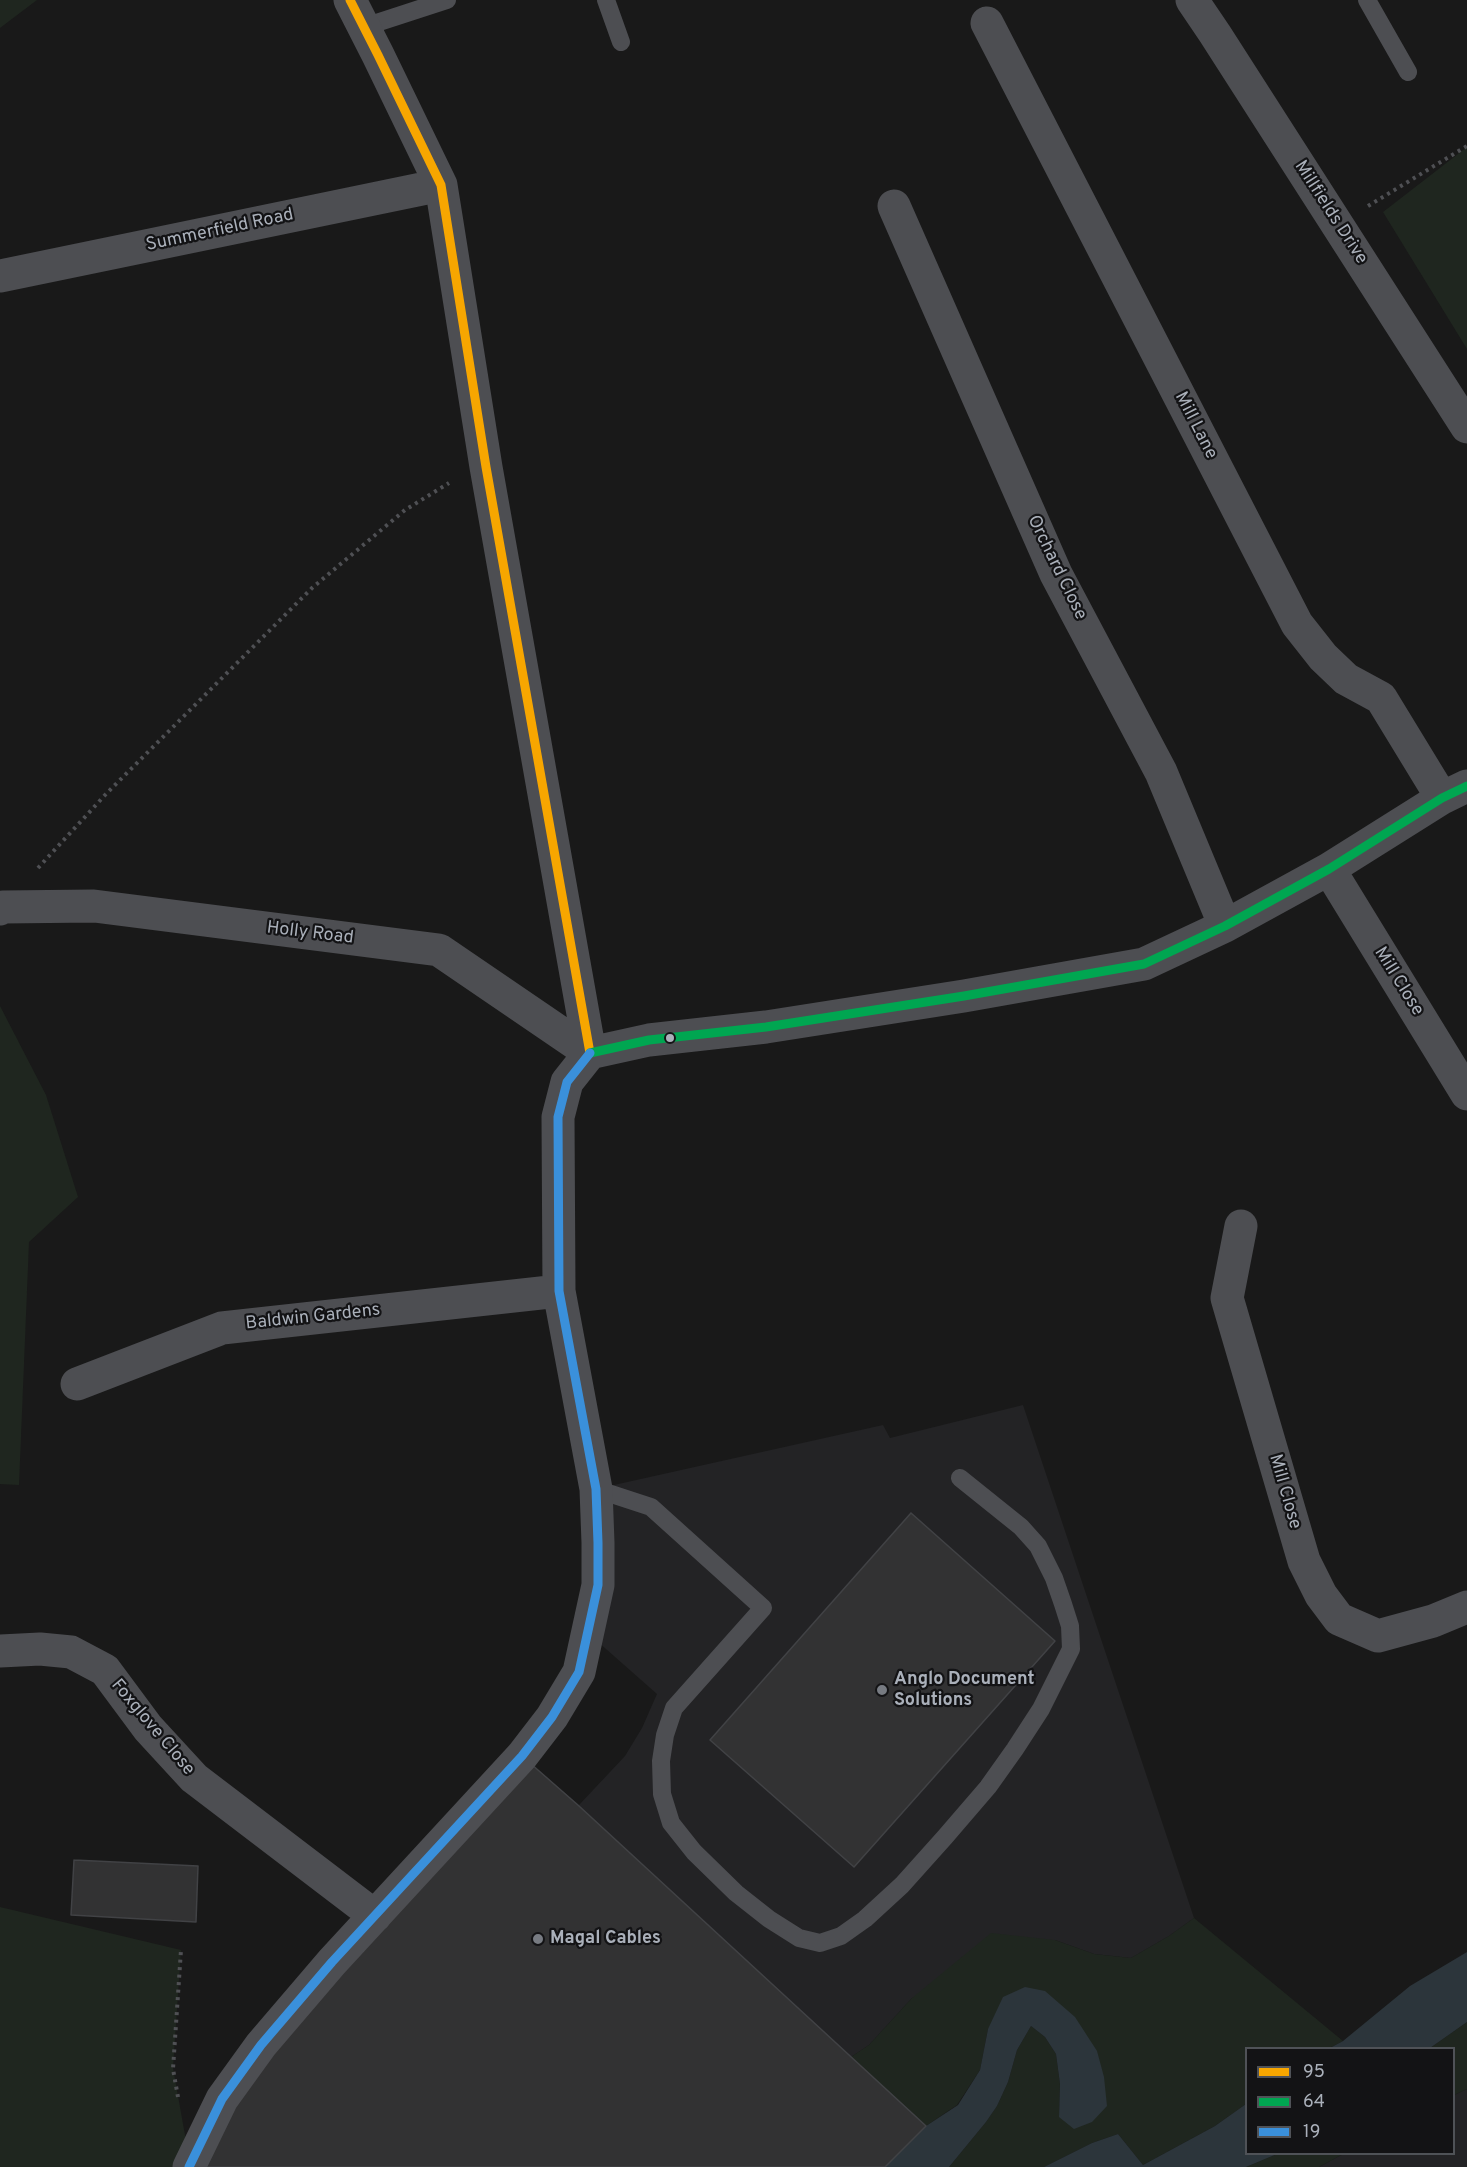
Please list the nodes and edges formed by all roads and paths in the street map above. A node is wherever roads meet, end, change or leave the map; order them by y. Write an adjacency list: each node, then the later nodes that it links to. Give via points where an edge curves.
1 (447, 0): 5 (lane)
2 (606, 0): 7 (lane)
3 (1192, 0): 12 (street, Millfields Drive)
4 (1367, 0): 8 (lane)
5 (357, 14): 10 (street)
6 (987, 23): 16 (street, Mill Lane, via 1297,624 1346,679 1381,698)
7 (621, 42)
8 (1408, 72)
9 (1467, 146): 12 (path)
10 (441, 185): 13 (street, Summerfield Road); 15 (street)
11 (894, 206): 19 (street, Orchard Close, via 1056,573 1161,772)
12 (1337, 225): 14 (street, Millfields Drive)
13 (0, 276)
14 (1467, 427)
15 (486, 467): 18 (path, via 459,477 405,510 312,588 106,794); 20 (street)
16 (1455, 792): 17 (street)
17 (1329, 869): 19 (street); 21 (street, Mill Close)
18 (1, 906): 20 (street, Holly Road, via 94,906 439,950)
19 (1225, 926): 20 (street, via 1144,964 766,1027 649,1040)
20 (590, 1053): 23 (street, via 567,1082 558,1117)
21 (1467, 1094)
22 (1241, 1226): 27 (street, Mill Close, via 1227,1298 1304,1561 1321,1595 1339,1619 1378,1636 1433,1622)
23 (559, 1291): 24 (street, Baldwin Gardens, via 222,1328); 26 (street)
24 (77, 1384)
25 (960, 1478): 26 (lane, via 1021,1527 1038,1546 1063,1604 1070,1626 1071,1649 1041,1708 988,1787 902,1885 841,1936 820,1943 799,1938 736,1893 671,1823 662,1794 664,1735 674,1708 763,1608 651,1507)
26 (596, 1489): 29 (street, via 598,1585 579,1672 522,1756)
27 (1467, 1607)
28 (0, 1651): 29 (street, Foxglove Close, via 40,1648 71,1652 105,1670 148,1728 194,1778)
29 (375, 1916): 32 (street, via 261,2045 222,2099)
30 (181, 1950): 31 (path, via 173,2068)
31 (179, 2101)
32 (189, 2167)

